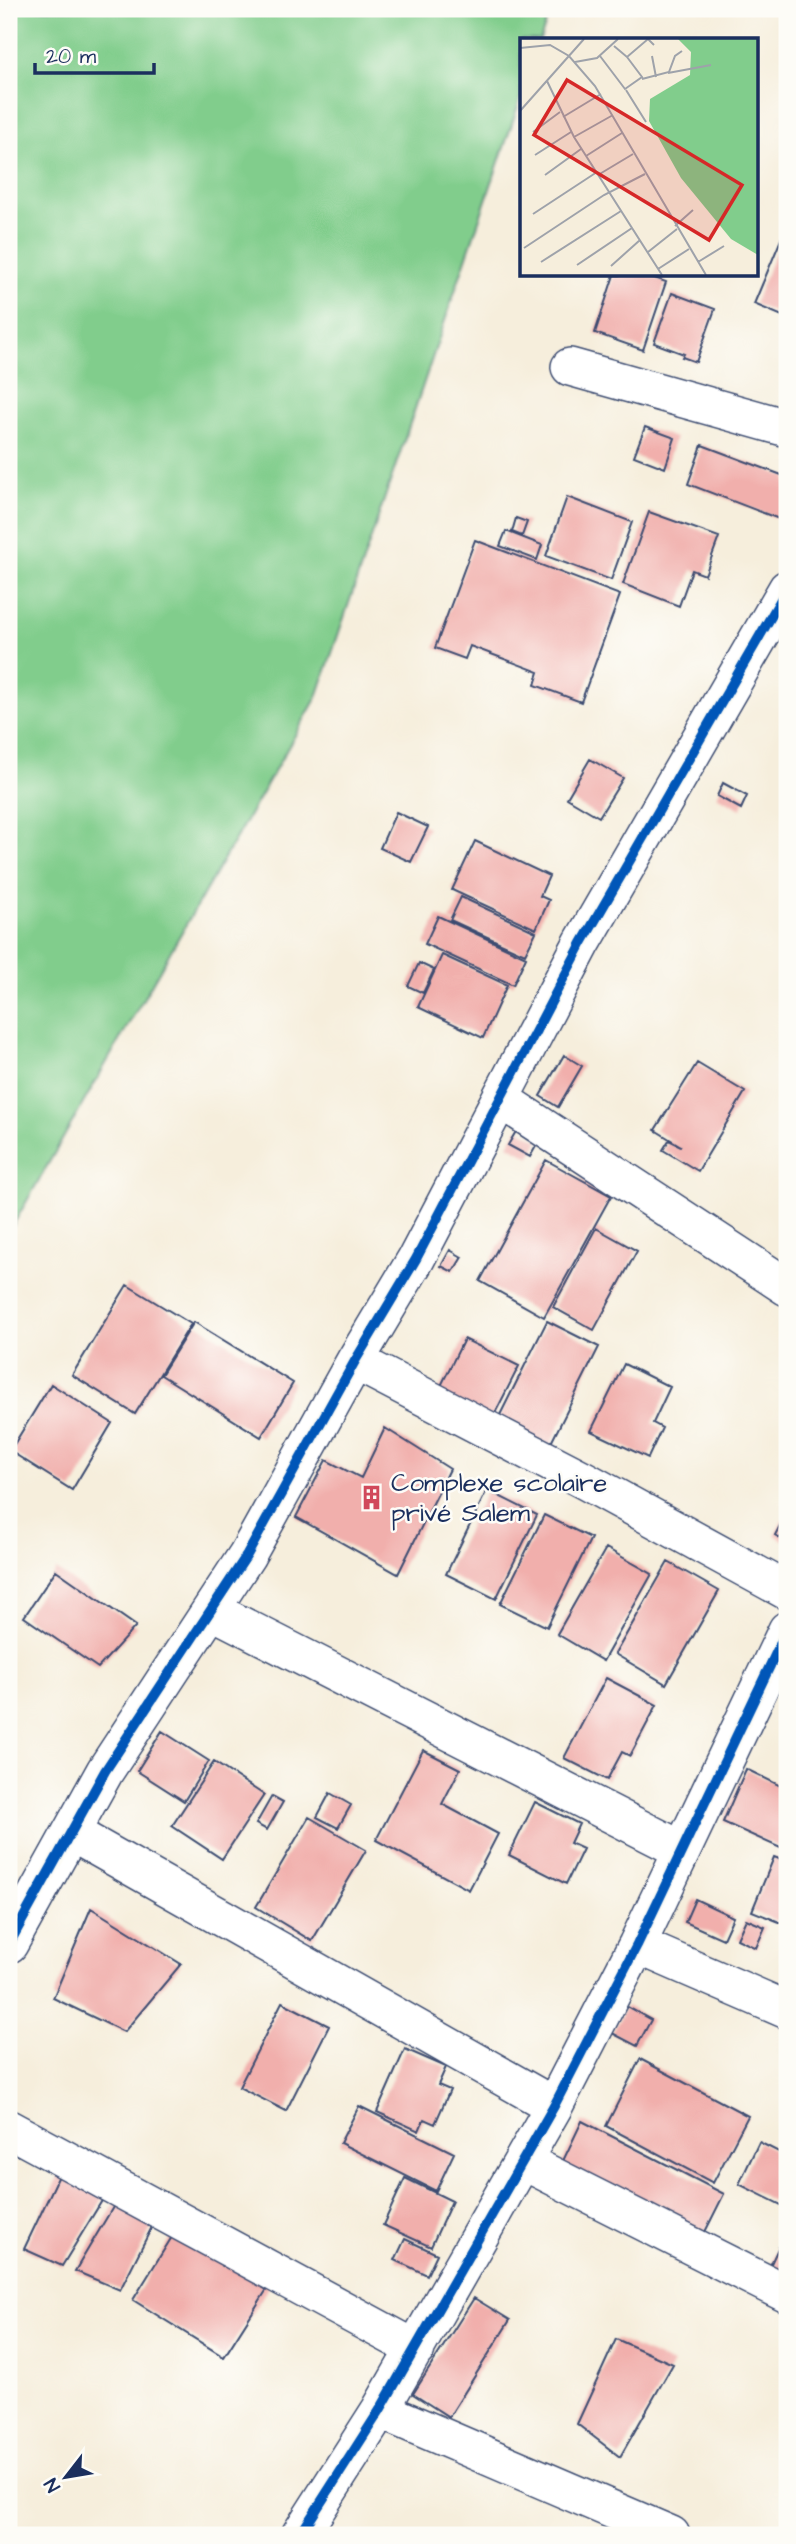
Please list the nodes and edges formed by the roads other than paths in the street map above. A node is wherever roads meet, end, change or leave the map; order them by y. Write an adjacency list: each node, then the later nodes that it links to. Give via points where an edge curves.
1 (570, 367): 2 (street)
2 (787, 428)
3 (787, 589): 4 (street, via 582,943)
4 (500, 1099): 5 (street); 6 (street, via 416,1259)
5 (787, 1287)
6 (355, 1361): 7 (street); 8 (street, via 247,1555)
7 (787, 1591)
8 (211, 1610): 10 (street, via 105,1770); 11 (street)
9 (787, 1630): 11 (street)
10 (72, 1833): 12 (street); 15 (street)
11 (682, 1850): 13 (street)
12 (9, 1944)
13 (637, 1945): 14 (street); 15 (street)
14 (787, 2010)
15 (554, 2106): 17 (street)
16 (9, 2129): 19 (street)
17 (523, 2161): 18 (street); 19 (street)
18 (787, 2294)
19 (416, 2348): 20 (street)
20 (380, 2410): 21 (street); 22 (street)
21 (300, 2535)
22 (671, 2535)

